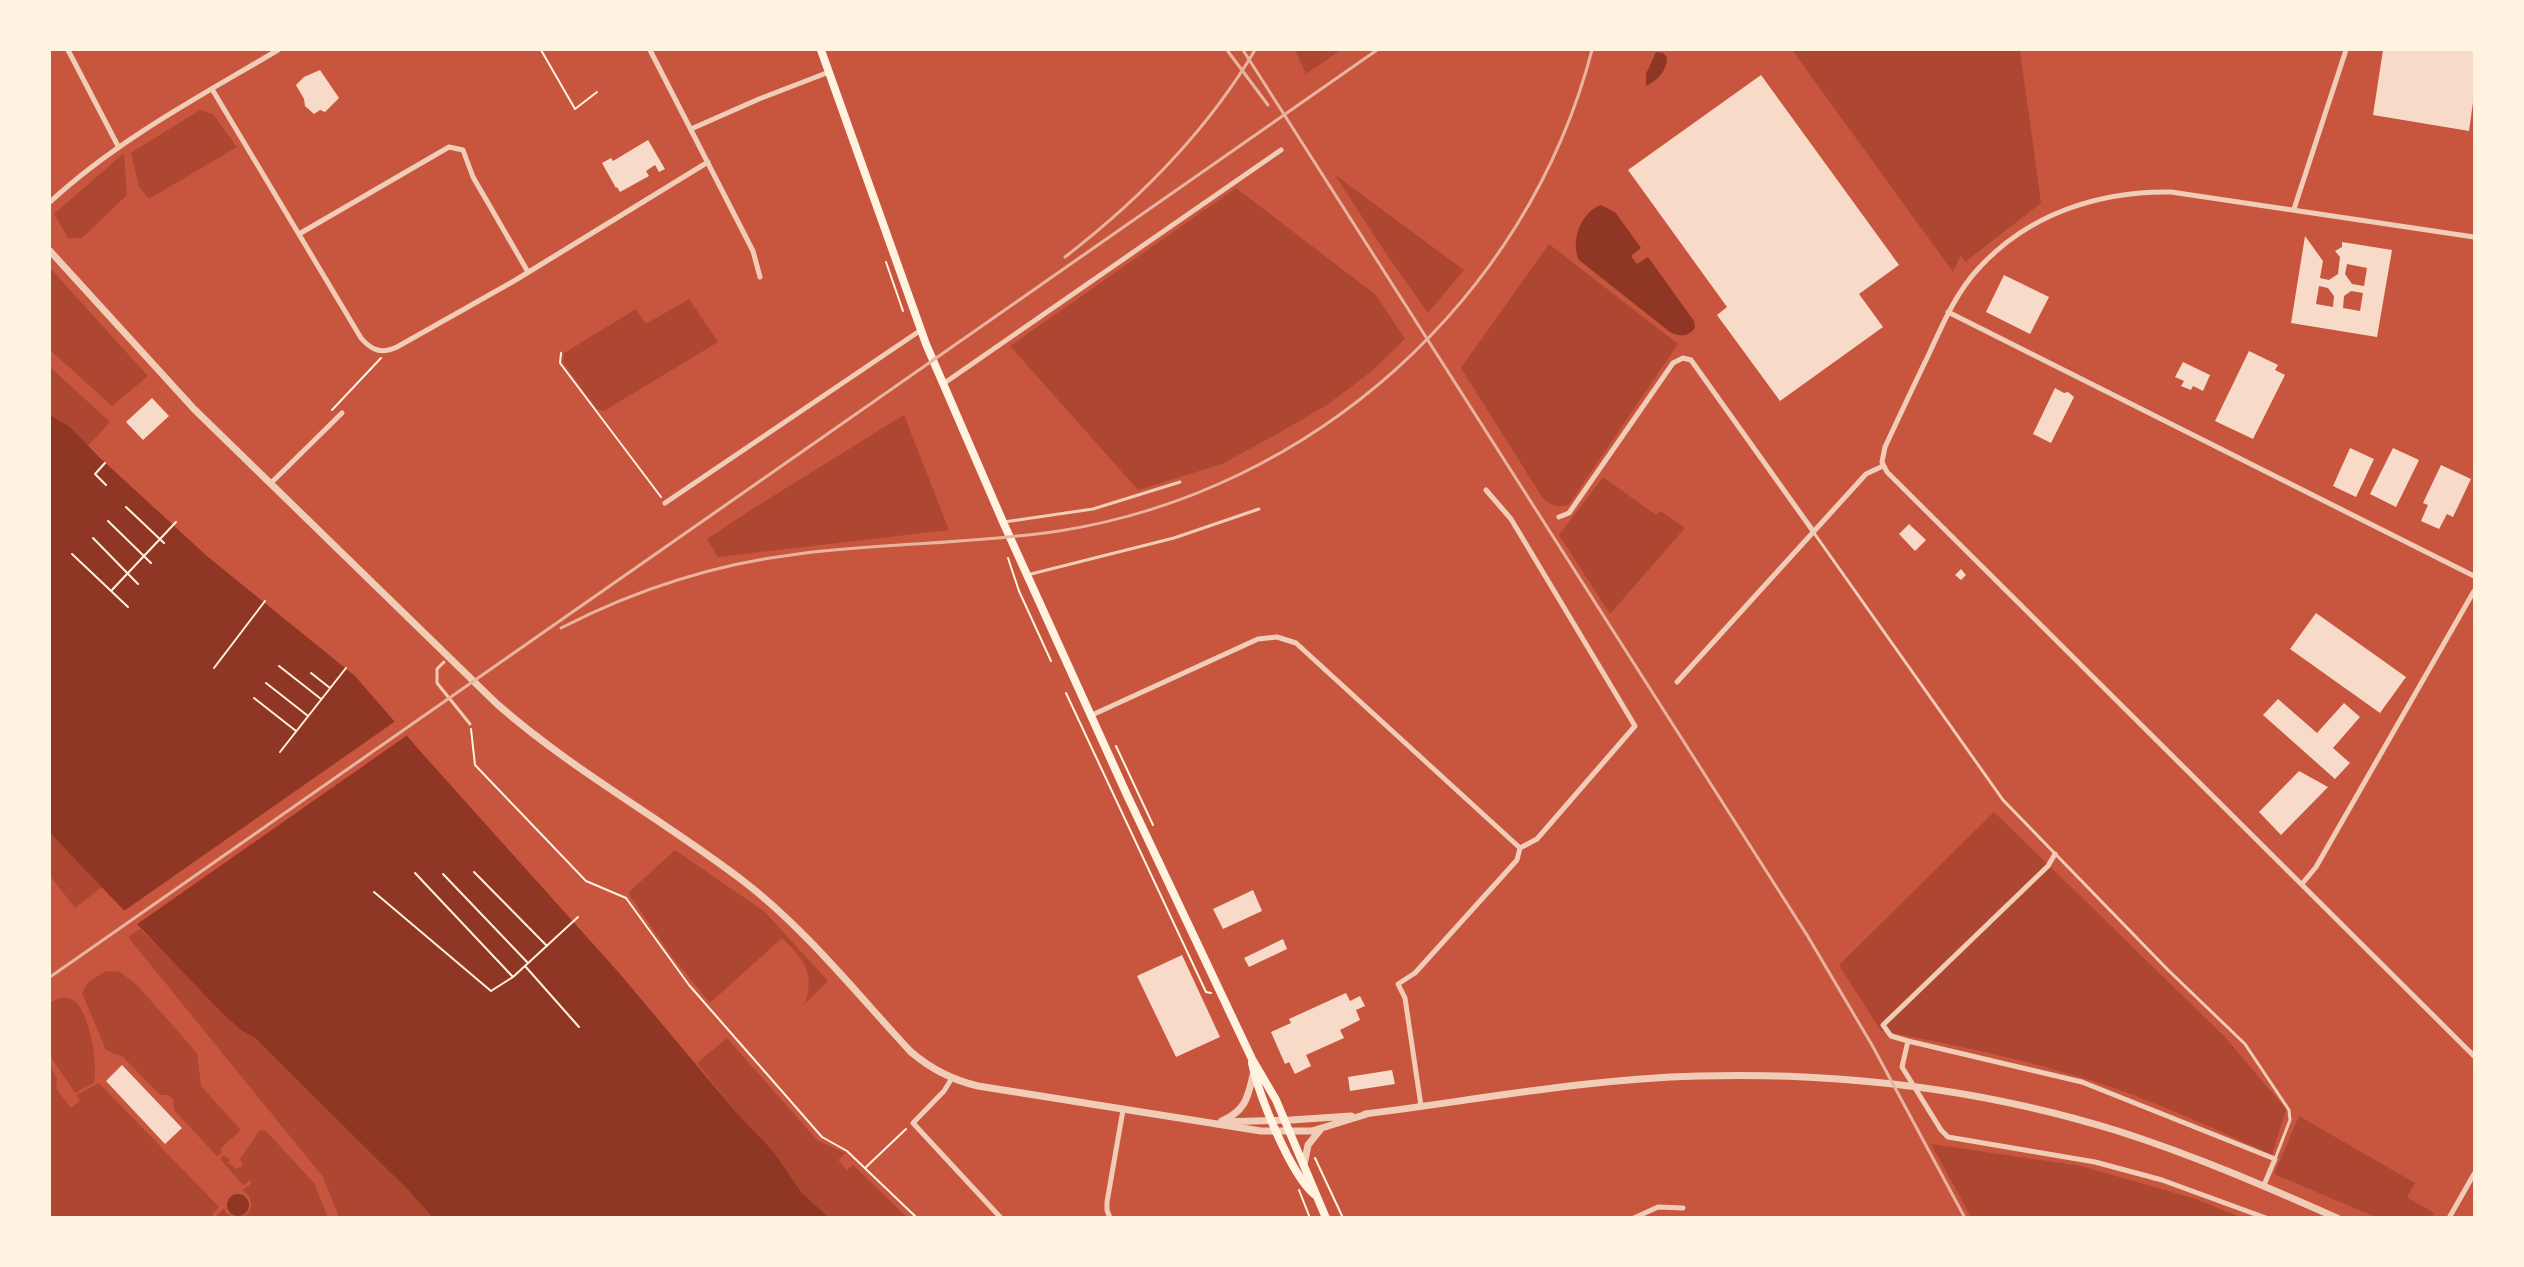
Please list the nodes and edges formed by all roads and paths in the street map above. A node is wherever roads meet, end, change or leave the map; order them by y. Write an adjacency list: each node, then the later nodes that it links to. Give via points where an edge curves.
1 (68, 50): 11 (street)
2 (278, 50): 8 (street)
3 (541, 50): 9 (path, via 575,109)
4 (650, 50): 10 (street)
5 (821, 50): 7 (main road)
6 (2346, 50): 15 (street)
7 (829, 72): 10 (street); 22 (main road)
8 (212, 89): 11 (street); 16 (street)
9 (597, 92)
10 (692, 129): 13 (street)
11 (118, 146): 14 (street)
12 (1281, 150): 25 (street)
13 (708, 162): 19 (street); 20 (street, via 753,251)
14 (50, 202)
15 (2294, 209): 17 (street); 21 (street, via 2145,191 2083,203 2051,215 2013,239 1978,270)
16 (299, 234): 19 (street, via 449,147 463,150 473,177); 23 (street, via 361,338)
17 (2475, 237)
18 (50, 251): 31 (street, via 159,372)
19 (528, 272): 23 (street, via 397,348)
20 (760, 277)
21 (1948, 312): 29 (street, via 1885,447); 50 (street)
22 (921, 330): 25 (main road); 34 (street)
23 (381, 352): 26 (path, via 381,360)
24 (561, 354): 34 (path, via 560,363)
25 (943, 384): 40 (main road)
26 (335, 407)
27 (342, 412): 31 (street)
28 (105, 463): 32 (path, via 94,474)
29 (1882, 466): 41 (street, via 1866,474); 79 (street)
30 (1180, 482): 40 (lane, via 1092,509)
31 (270, 484): 92 (street, via 516,721 750,886 789,920 911,1052)
32 (106, 485)
33 (1486, 490): 74 (street, via 1511,519 1635,726 1537,839)
34 (665, 503)
35 (126, 507): 43 (path)
36 (1259, 509): 49 (lane, via 1174,538)
37 (1559, 517): 41 (street, via 1569,513 1673,363 1683,358 1691,360)
38 (108, 521): 46 (path)
39 (176, 522): 43 (path)
40 (1003, 522): 49 (main road)
41 (1813, 531): 63 (street); 75 (lane, via 2003,800)
42 (93, 538): 48 (path)
43 (160, 539): 44 (path); 46 (path)
44 (164, 543)
45 (72, 554): 52 (path)
46 (144, 556): 47 (path); 48 (path)
47 (150, 563)
48 (128, 574): 51 (path); 52 (path)
49 (1027, 575): 70 (main road)
50 (2475, 576)
51 (138, 584)
52 (111, 591): 56 (path)
53 (1019, 591): 57 (path)
54 (2475, 591): 79 (street)
55 (265, 601): 60 (path)
56 (128, 608)
57 (1051, 661)
58 (444, 662): 71 (lane, via 437,669 437,683)
59 (279, 666): 68 (path)
60 (214, 668)
61 (346, 668): 65 (path)
62 (311, 673): 65 (path)
63 (1677, 682)
64 (266, 683): 69 (path)
65 (330, 688): 68 (path)
66 (1066, 693): 86 (path)
67 (254, 699): 72 (path)
68 (321, 699): 69 (path)
69 (308, 716): 72 (path)
70 (1092, 716): 74 (street, via 1258,639 1277,637 1296,643); 90 (main road)
71 (470, 724): 107 (path, via 475,765 586,881 626,898 689,985 822,1137 847,1150)
72 (296, 732): 73 (path)
73 (280, 752)
74 (1520, 848): 93 (street, via 1517,860 1415,973 1398,984 1405,998)
75 (2055, 854): 88 (street, via 2048,866 1883,1025 1891,1036); 105 (lane, via 2245,1044 2289,1110 2290,1120)
76 (474, 872): 82 (path)
77 (415, 873): 85 (path)
78 (443, 874): 83 (path)
79 (2302, 885): 89 (street)
80 (374, 892): 85 (path, via 491,991)
81 (578, 917): 82 (path)
82 (547, 946): 83 (path)
83 (528, 963): 84 (path)
84 (525, 966): 85 (path); 87 (path)
85 (513, 977)
86 (1206, 992)
87 (579, 1027)
88 (1908, 1041): 105 (street, via 2082,1082); 120 (street, via 1902,1067 1948,1137 2095,1162 2162,1180)
89 (2475, 1056)
90 (1252, 1059): 91 (main road); 97 (main road)
91 (1254, 1071): 96 (main road); 99 (street, via 1246,1104)
92 (952, 1078): 94 (street, via 978,1086); 100 (street)
93 (1421, 1106): 95 (street); 109 (street, via 1616,1081 1767,1075 1837,1078 2030,1108 2116,1131)
94 (1123, 1110): 98 (street); 113 (street, via 1107,1202)
95 (1367, 1114): 97 (street); 101 (street)
96 (1273, 1121): 97 (street); 99 (street); 102 (main road)
97 (1286, 1121): 103 (main road)
98 (1204, 1122): 99 (street); 102 (street)
99 (1220, 1122)
100 (913, 1123): 107 (path); 115 (street)
101 (1322, 1128): 103 (street); 106 (street, via 1308,1144)
102 (1278, 1132): 103 (street); 111 (main road, via 1301,1181)
103 (1290, 1133): 106 (main road)
104 (1314, 1148): 118 (path, via 1315,1159)
105 (2275, 1159): 109 (street)
106 (1304, 1167): 111 (main road)
107 (864, 1168): 114 (path)
108 (2475, 1174): 122 (street)
109 (2264, 1185): 121 (street)
110 (1298, 1192): 116 (path)
111 (1315, 1196): 117 (main road)
112 (1683, 1208): 119 (street, via 1658,1207)
113 (1109, 1217)
114 (916, 1218)
115 (1002, 1218)
116 (1310, 1218)
117 (1326, 1218)
118 (1343, 1218)
119 (1634, 1218)
120 (2266, 1218)
121 (2337, 1218)
122 (2449, 1218)

